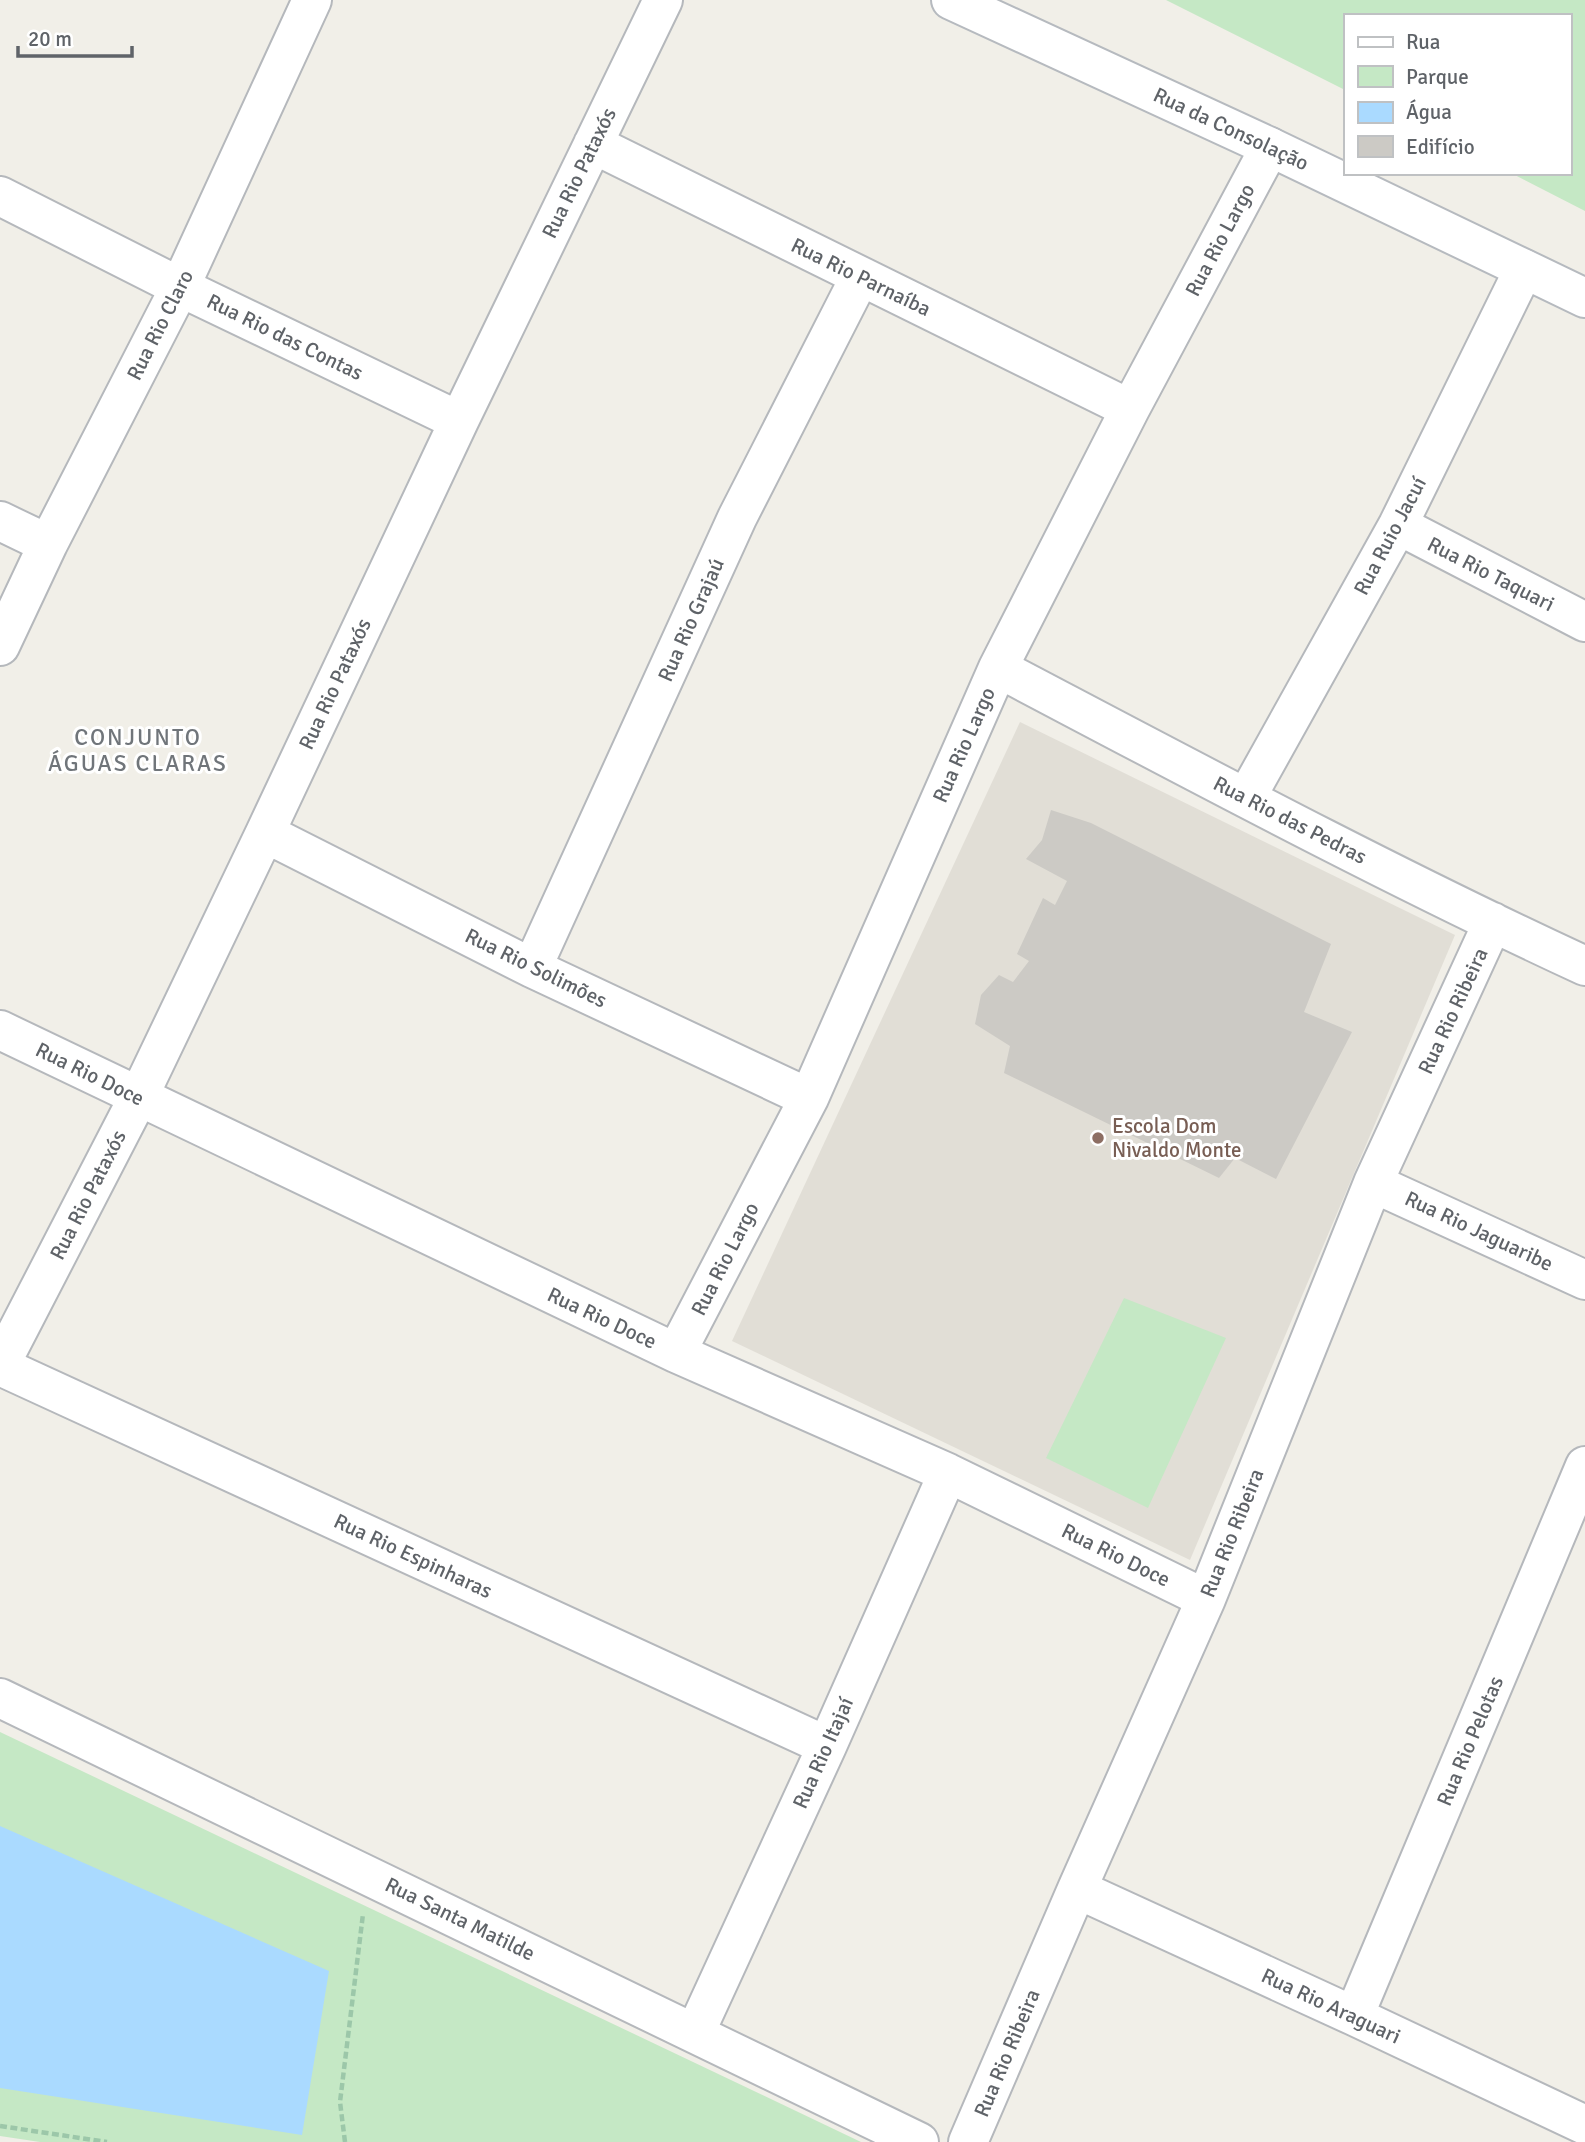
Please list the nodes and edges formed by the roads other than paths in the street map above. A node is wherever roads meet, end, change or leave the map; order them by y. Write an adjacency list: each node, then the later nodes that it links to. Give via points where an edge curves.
1 (663, 0): 4 (street, Rua Rio Pataxós)
2 (951, 0): 5 (street, Rua da Consolação)
3 (299, 4): 9 (street, Rua Rio Claro)
4 (593, 144): 8 (street, Rua Rio Parnaíba); 12 (street, Rua Rio Pataxós)
5 (1270, 147): 7 (street, Rua da Consolação); 11 (street, Rua Rio Largo)
6 (0, 196): 9 (street, Rua Rio das Contas)
7 (1524, 269): 10 (street, Rua da Consolação); 14 (street, Rua Ruio Jacuí)
8 (860, 277): 11 (street, Rua Rio Parnaíba); 23 (street, Rua Rio Grajaú, via 737,517)
9 (180, 287): 12 (street, Rua Rio das Contas); 15 (street, Rua Rio Claro)
10 (1585, 298)
11 (1129, 409): 18 (street, Rua Rio Largo)
12 (459, 421): 20 (street, Rua Rio Pataxós)
13 (0, 520): 15 (street)
14 (1398, 525): 16 (street, Rua Rio Taquari); 19 (street, Rua Ruio Jacuí)
15 (48, 544): 17 (street, Rua Rio Claro)
16 (1585, 622)
17 (0, 646)
18 (998, 668): 19 (street, Rua Rio das Pedras); 26 (street, Rua Rio Largo)
19 (1246, 799): 21 (street, Rua Rio das Pedras)
20 (265, 833): 23 (street, Rua Rio Solimões); 25 (street, Rua Rio Pataxós)
21 (1493, 922): 22 (street, Rua Rio das Pedras); 27 (street, Rua Rio Ribeira)
22 (1585, 966)
23 (532, 968): 26 (street, Rua Rio Solimões)
24 (0, 1030): 25 (street, Rua Rio Doce)
25 (138, 1098): 29 (street, Rua Rio Doce); 30 (street, Rua Rio Pataxós)
26 (809, 1098): 29 (street, Rua Rio Largo)
27 (1373, 1183): 28 (street, Rua Rio Jaguaribe); 33 (street, Rua Rio Ribeira)
28 (1585, 1280)
29 (676, 1353): 32 (street, Rua Rio Doce)
30 (0, 1366): 35 (street, Rua Rio Espinharas)
31 (1585, 1466): 37 (street, Rua Rio Pelotas)
32 (948, 1473): 33 (street, Rua Rio Doce); 35 (street, Rua Rio Itajaí)
33 (1206, 1599): 36 (street, Rua Rio Ribeira)
34 (0, 1698): 38 (street, Rua Santa Matilde)
35 (827, 1746): 38 (street, Rua Rio Itajaí)
36 (1077, 1889): 37 (street, Rua Rio Araguari); 41 (street, Rua Rio Ribeira)
37 (1354, 2016): 39 (street, Rua Rio Araguari)
38 (695, 2033): 40 (street, Rua Santa Matilde)
39 (1585, 2125)
40 (919, 2142)
41 (968, 2142)

